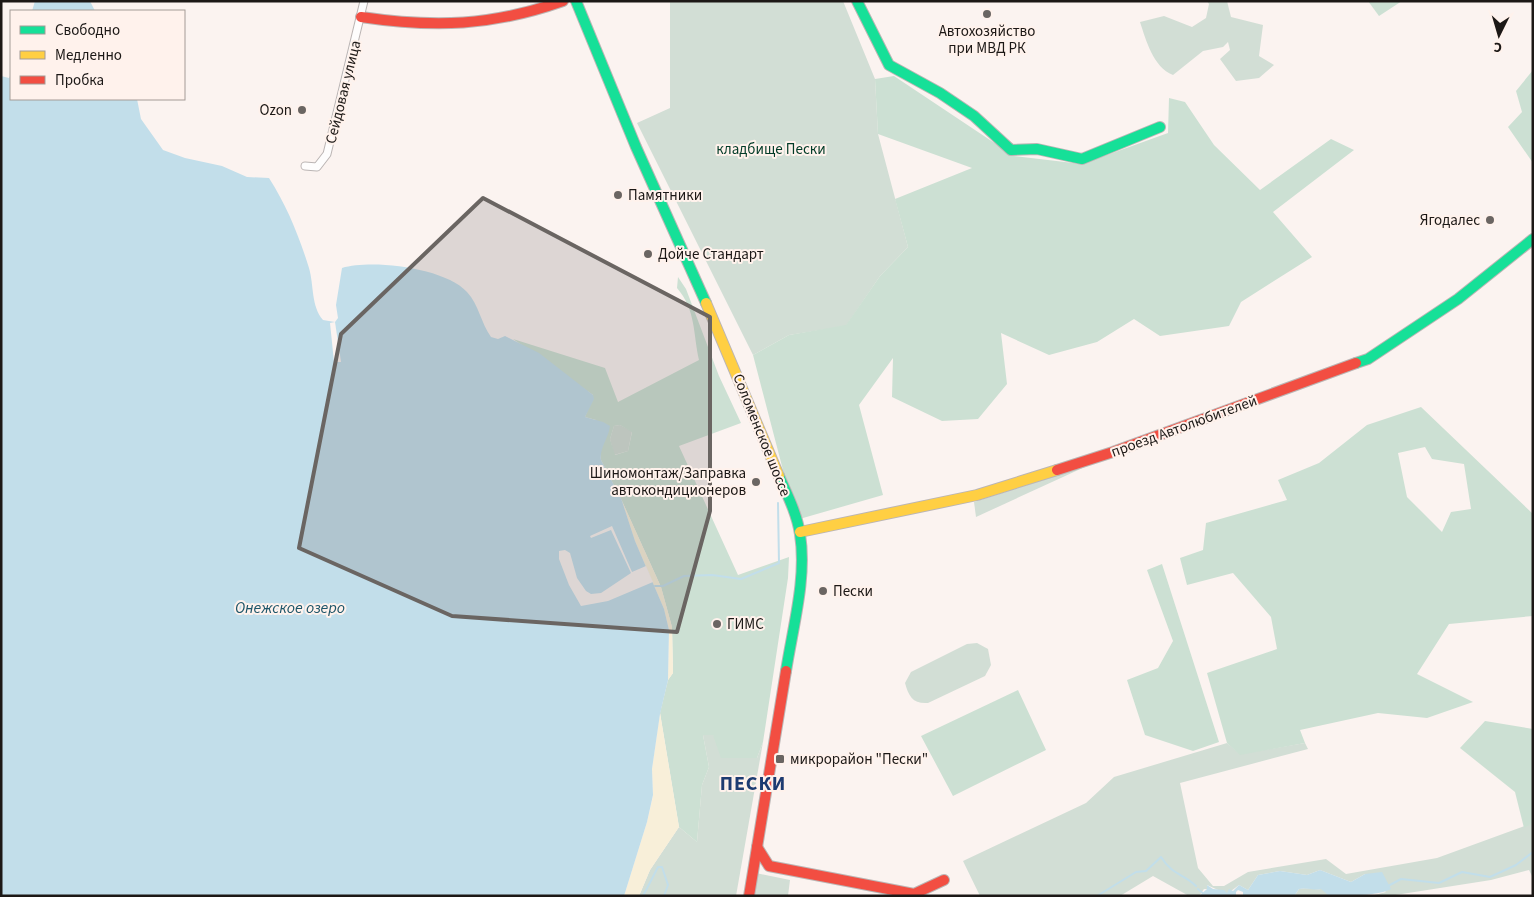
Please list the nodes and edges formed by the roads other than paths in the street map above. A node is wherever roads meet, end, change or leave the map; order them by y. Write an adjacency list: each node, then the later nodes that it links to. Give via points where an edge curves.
1 (364, 1): 5 (street, Сейдовая улица)
2 (563, 1): 5 (street, via 492,22 449,26 405,25)
3 (576, 1): 9 (street, Соломенское шоссе, via 636,147 735,368)
4 (857, 1): 6 (street, via 889,65 974,116 1012,150 1037,149 1082,159)
5 (361, 17): 7 (street, Сейдовая улица, via 328,154 317,167)
6 (1160, 127)
7 (305, 166)
8 (1533, 239): 9 (street, проезд Автолюбителей, via 1469,291 1368,359 1113,452 977,495)
9 (800, 532): 10 (street, Соломенское шоссе, via 801,581)
10 (758, 847): 11 (street, via 769,866 914,894); 12 (street, Соломенское шоссе)
11 (944, 880)
12 (748, 896)

